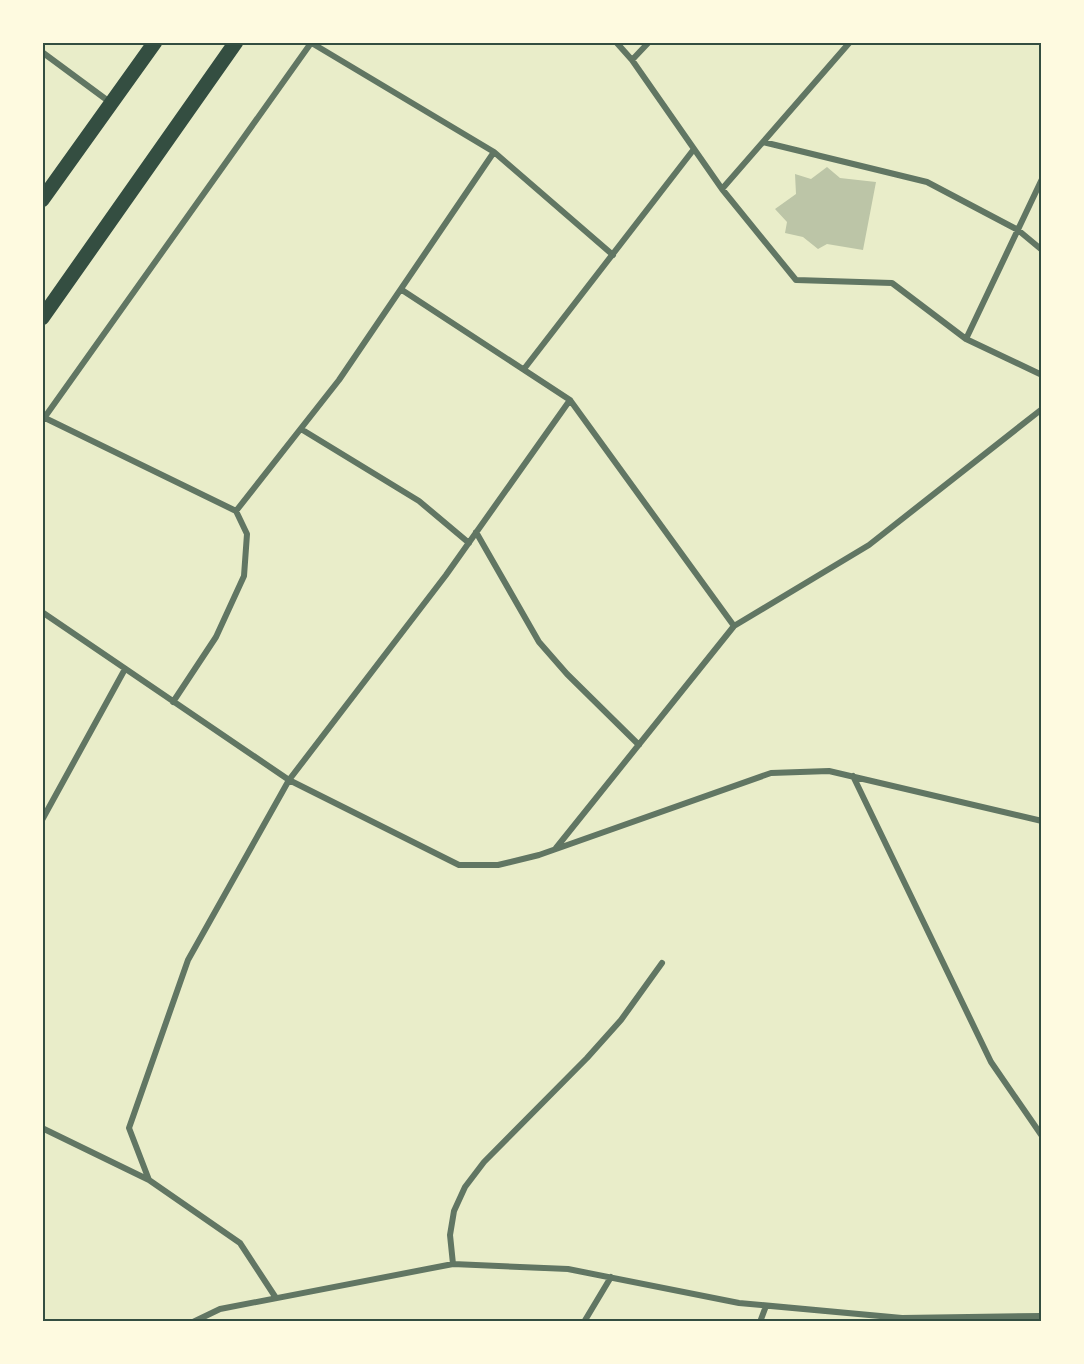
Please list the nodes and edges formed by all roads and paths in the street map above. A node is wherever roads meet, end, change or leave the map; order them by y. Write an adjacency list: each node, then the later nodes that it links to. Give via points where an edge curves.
1 (155, 42): 9 (main road)
2 (236, 42): 20 (main road)
3 (311, 42): 12 (street); 26 (street)
4 (616, 42): 8 (street)
5 (649, 42): 8 (street)
6 (850, 42): 10 (street)
7 (42, 51): 9 (street)
8 (632, 60): 11 (street)
9 (111, 104): 15 (main road)
10 (763, 142): 14 (street); 16 (street, via 927,182)
11 (694, 149): 14 (street); 18 (street)
12 (494, 152): 18 (street); 19 (street)
13 (1042, 179): 16 (street)
14 (722, 189): 21 (street, via 796,280 892,283)
15 (42, 200)
16 (1018, 230): 17 (street); 21 (street)
17 (1042, 250)
18 (613, 255): 22 (street)
19 (402, 290): 22 (street); 27 (street)
20 (42, 318)
21 (966, 339): 23 (street)
22 (524, 369): 24 (street)
23 (1042, 375)
24 (570, 400): 29 (street); 32 (street)
25 (1042, 409): 32 (street, via 869,545)
26 (43, 419): 28 (street)
27 (301, 429): 28 (street); 30 (street, via 419,501)
28 (236, 512): 34 (street, via 247,534 244,576 216,637)
29 (476, 532): 30 (street); 35 (street, via 539,642)
30 (469, 543): 37 (street)
31 (42, 612): 33 (street)
32 (734, 627): 35 (street)
33 (125, 669): 34 (street); 38 (street)
34 (173, 702): 37 (street)
35 (639, 745): 40 (street)
36 (853, 776): 39 (street); 40 (street, via 829,771 771,773); 43 (street, via 991,1062)
37 (289, 780): 40 (street, via 459,866 498,865); 44 (street, via 188,960 129,1128)
38 (42, 820)
39 (1042, 821)
40 (556, 849)
41 (662, 963): 45 (street, via 621,1020 484,1162 465,1187 453,1211)
42 (42, 1128): 44 (street)
43 (1042, 1136)
44 (149, 1180): 47 (street, via 240,1242)
45 (453, 1263): 46 (street, via 568,1269); 47 (street)
46 (611, 1277): 48 (street); 51 (street)
47 (276, 1298): 50 (street, via 220,1309)
48 (766, 1306): 49 (street, via 902,1318); 52 (street)
49 (1042, 1316)
50 (193, 1322)
51 (584, 1322)
52 (760, 1322)

